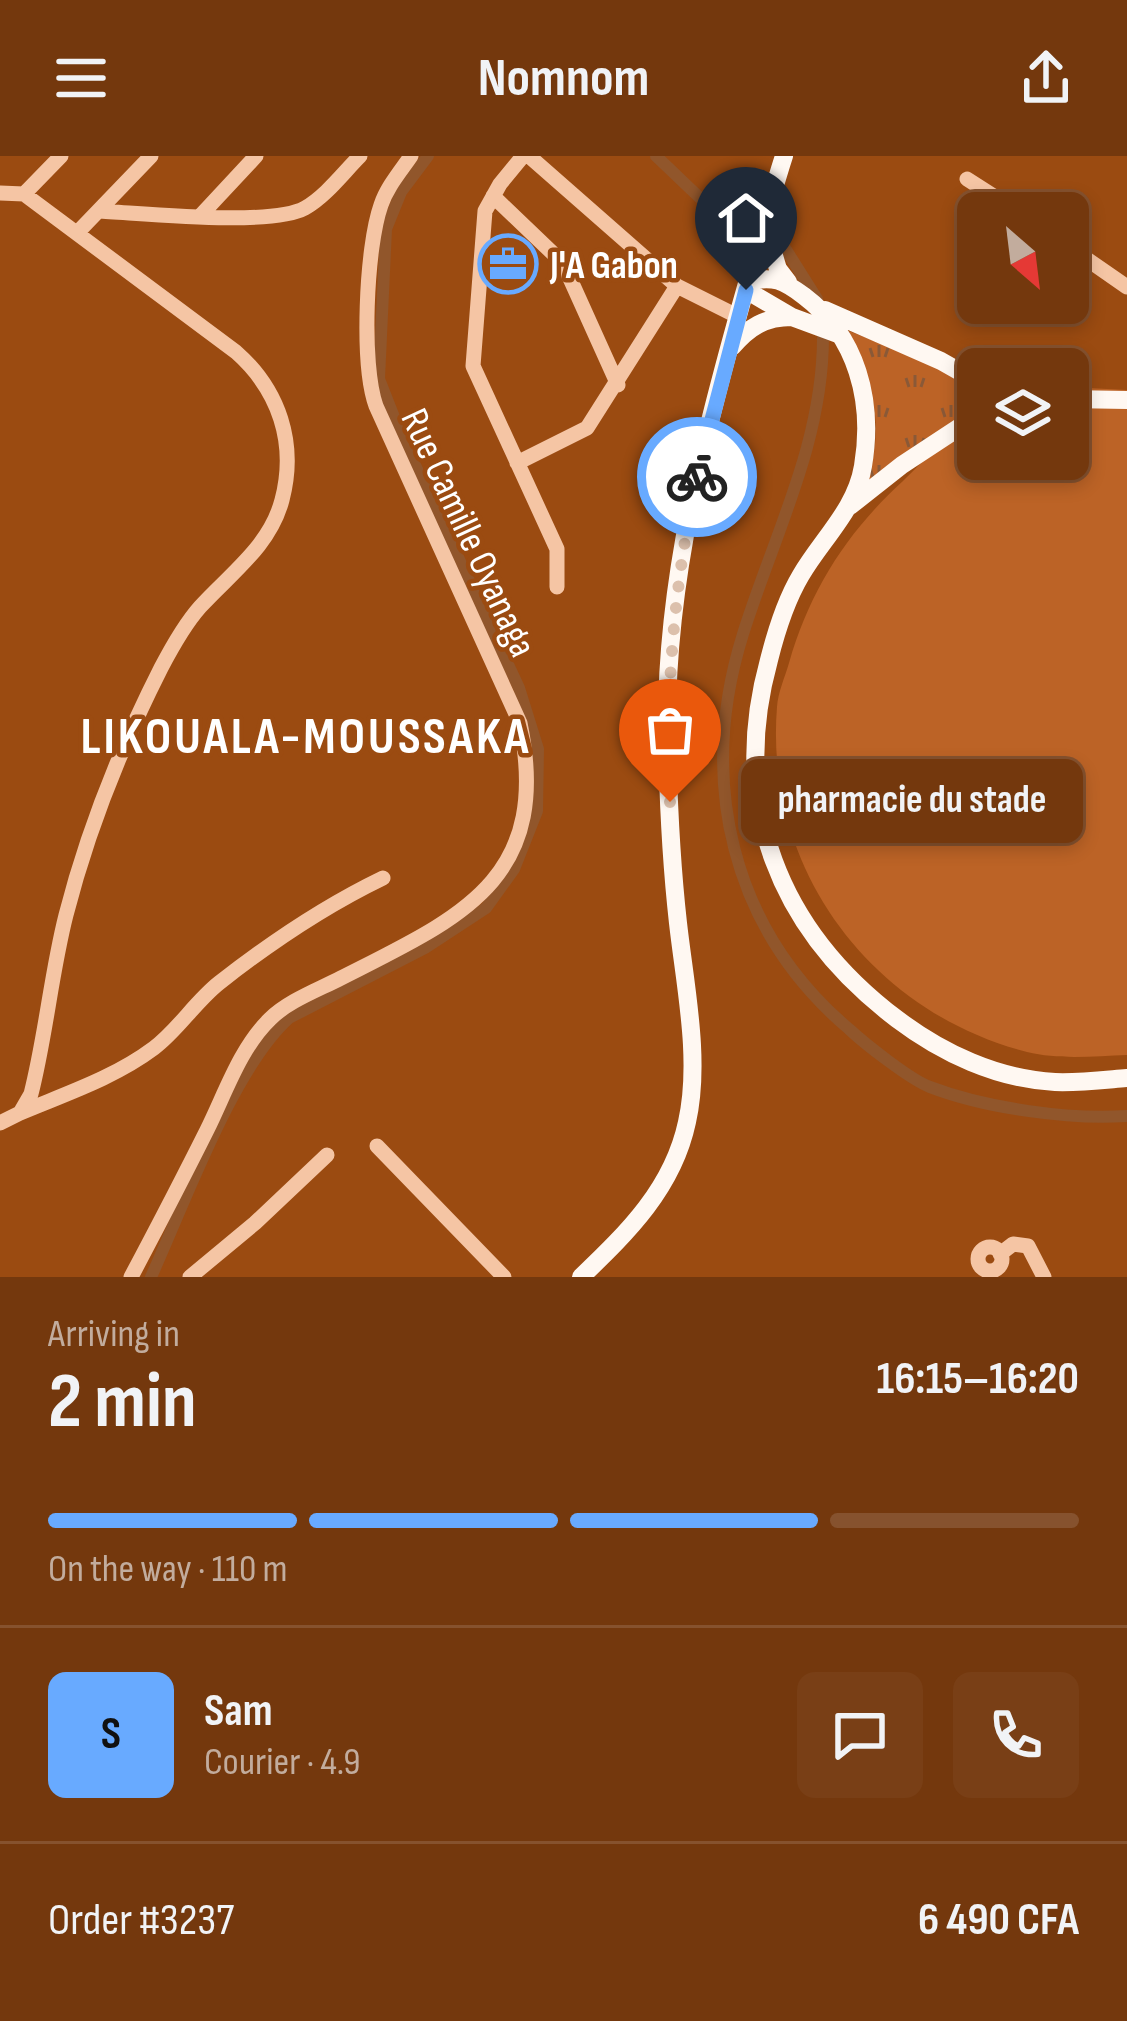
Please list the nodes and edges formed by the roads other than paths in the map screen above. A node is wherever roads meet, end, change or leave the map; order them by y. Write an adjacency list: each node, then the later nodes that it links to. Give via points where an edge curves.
1 (61, 156): 11 (street)
2 (151, 156): 13 (street)
3 (256, 156): 14 (street)
4 (360, 156): 14 (street, via 293,213)
5 (411, 156): 42 (street, Rue Camille Oyanaga, via 376,222 368,376 520,723 524,813 501,870 473,904 270,1018)
6 (526, 156): 12 (street); 19 (street)
7 (784, 156): 15 (main road)
8 (967, 178): 9 (street)
9 (988, 192)
10 (0, 193): 11 (street)
11 (24, 194): 16 (street)
12 (493, 196): 28 (street, via 562,262); 32 (street, via 482,236 473,366)
13 (98, 211): 14 (street); 16 (street)
14 (201, 215)
15 (764, 222): 18 (main road); 20 (main road)
16 (77, 233): 37 (street, via 258,371 286,433 286,484 265,539 179,635 98,808)
17 (1089, 261): 21 (street)
18 (788, 282): 20 (main road, via 769,277); 22 (main road)
19 (676, 286): 23 (street); 28 (street)
20 (746, 286): 23 (main road); 24 (main road)
21 (1127, 287)
22 (820, 308): 25 (main road); 27 (main road)
23 (737, 316): 26 (main road)
24 (792, 317): 25 (main road); 26 (main road, via 760,322)
25 (838, 334): 33 (main road, via 856,360 865,417 863,468)
26 (729, 350): 45 (main road, via 680,558 669,664 671,856 689,1111 656,1195)
27 (957, 370)
28 (618, 385): 32 (street, via 587,428)
29 (1089, 400): 30 (main road)
30 (1127, 400)
31 (957, 429): 33 (main road)
32 (517, 463): 34 (street, via 557,550)
33 (849, 507): 36 (main road, via 794,589 756,721 763,826 792,905 860,991 935,1047 1050,1082)
34 (557, 587)
35 (383, 878): 37 (street, via 218,983 156,1047)
36 (1127, 1078)
37 (20, 1113): 38 (street)
38 (0, 1123)
39 (377, 1146): 44 (street)
40 (326, 1155): 43 (street)
41 (1000, 1254): 46 (street, via 1013,1244 1028,1246)
42 (131, 1277)
43 (190, 1277)
44 (504, 1277)
45 (581, 1277)
46 (1044, 1277)

